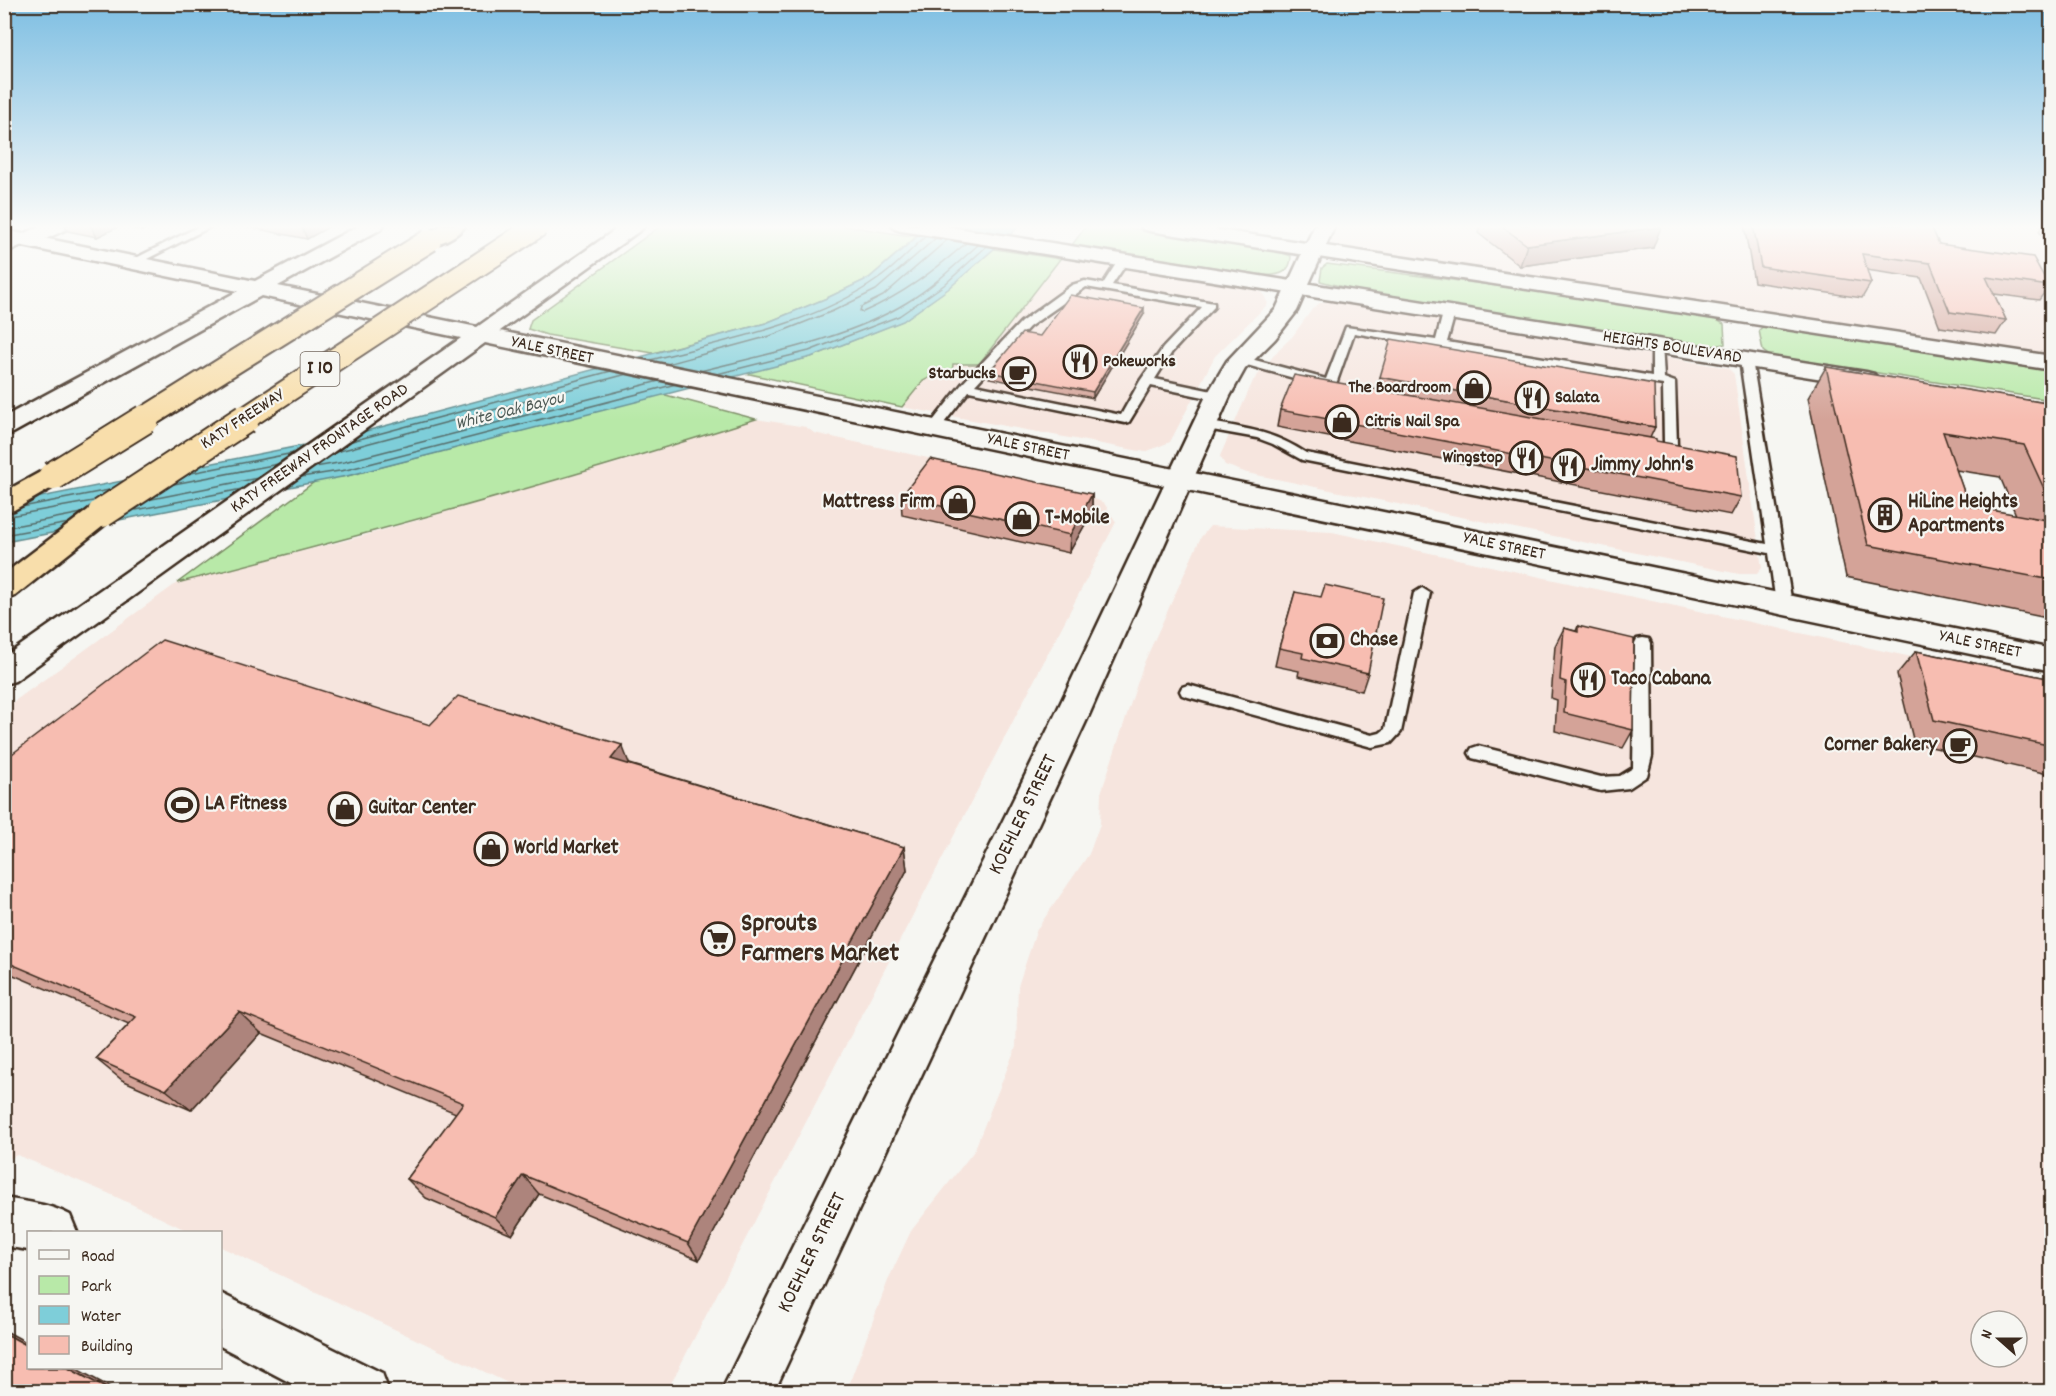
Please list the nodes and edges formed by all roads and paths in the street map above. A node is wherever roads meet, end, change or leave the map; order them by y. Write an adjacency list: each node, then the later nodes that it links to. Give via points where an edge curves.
1 (258, 290): 12 (main road, YALE STREET); 25 (main road)
2 (345, 290): 30 (highway, I 10, bridge, via 53,476)
3 (440, 290): 31 (highway, KATY FREEWAY / I 10, bridge)
4 (542, 290): 12 (main road, KATY FREEWAY FRONTAGE ROAD)
5 (1072, 290): 22 (lane, via 1010,339 981,376)
6 (1124, 290): 18 (lane, via 1210,305 1167,350)
7 (1296, 290): 15 (main road, KOEHLER STREET, via 1286,311)
8 (1304, 290): 10 (main road, HEIGHTS BOULEVARD)
9 (1582, 290): 11 (main road)
10 (1449, 313): 13 (lane); 14 (main road, HEIGHTS BOULEVARD)
11 (1740, 314): 16 (main road); 17 (main road)
12 (480, 334): 27 (main road, YALE STREET); 39 (main road, KATY FREEWAY FRONTAGE ROAD)
13 (1441, 344): 19 (lane); 21 (lane, via 1350,329)
14 (1658, 346): 16 (main road, HEIGHTS BOULEVARD); 19 (lane)
15 (1240, 360): 21 (lane); 24 (main road, KOEHLER STREET)
16 (1746, 360): 20 (main road, HEIGHTS BOULEVARD); 32 (lane)
17 (2052, 363)
18 (1146, 381): 22 (lane, via 1125,419); 24 (lane)
19 (1658, 381): 28 (lane, via 1669,382 1671,445 1657,452)
20 (1887, 382)
21 (1330, 384): 23 (lane)
22 (966, 387): 27 (lane)
23 (1344, 394)
24 (1218, 396): 26 (main road, KOEHLER STREET)
25 (10, 425)
26 (1205, 425): 29 (main road, KOEHLER STREET); 32 (lane, via 1260,435 1302,456)
27 (933, 429): 29 (main road, YALE STREET)
28 (1634, 448)
29 (1180, 479): 36 (main road, YALE STREET); 46 (main road, KOEHLER STREET, via 1072,715)
30 (4, 503)
31 (102, 513): 33 (highway, KATY FREEWAY / I 10); 34 (highway)
32 (1775, 550): 36 (lane)
33 (4, 572)
34 (4, 589)
35 (1422, 593): 40 (lane, via 1393,732 1385,739 1372,741)
36 (1784, 604): 38 (main road, YALE STREET)
37 (1643, 643): 41 (lane, via 1641,771 1623,783 1601,784)
38 (2052, 660)
39 (8, 671)
40 (1188, 691)
41 (1478, 753)
42 (4, 1222): 43 (main road)
43 (50, 1231)
44 (222, 1319): 45 (main road)
45 (363, 1392)
46 (747, 1392)

